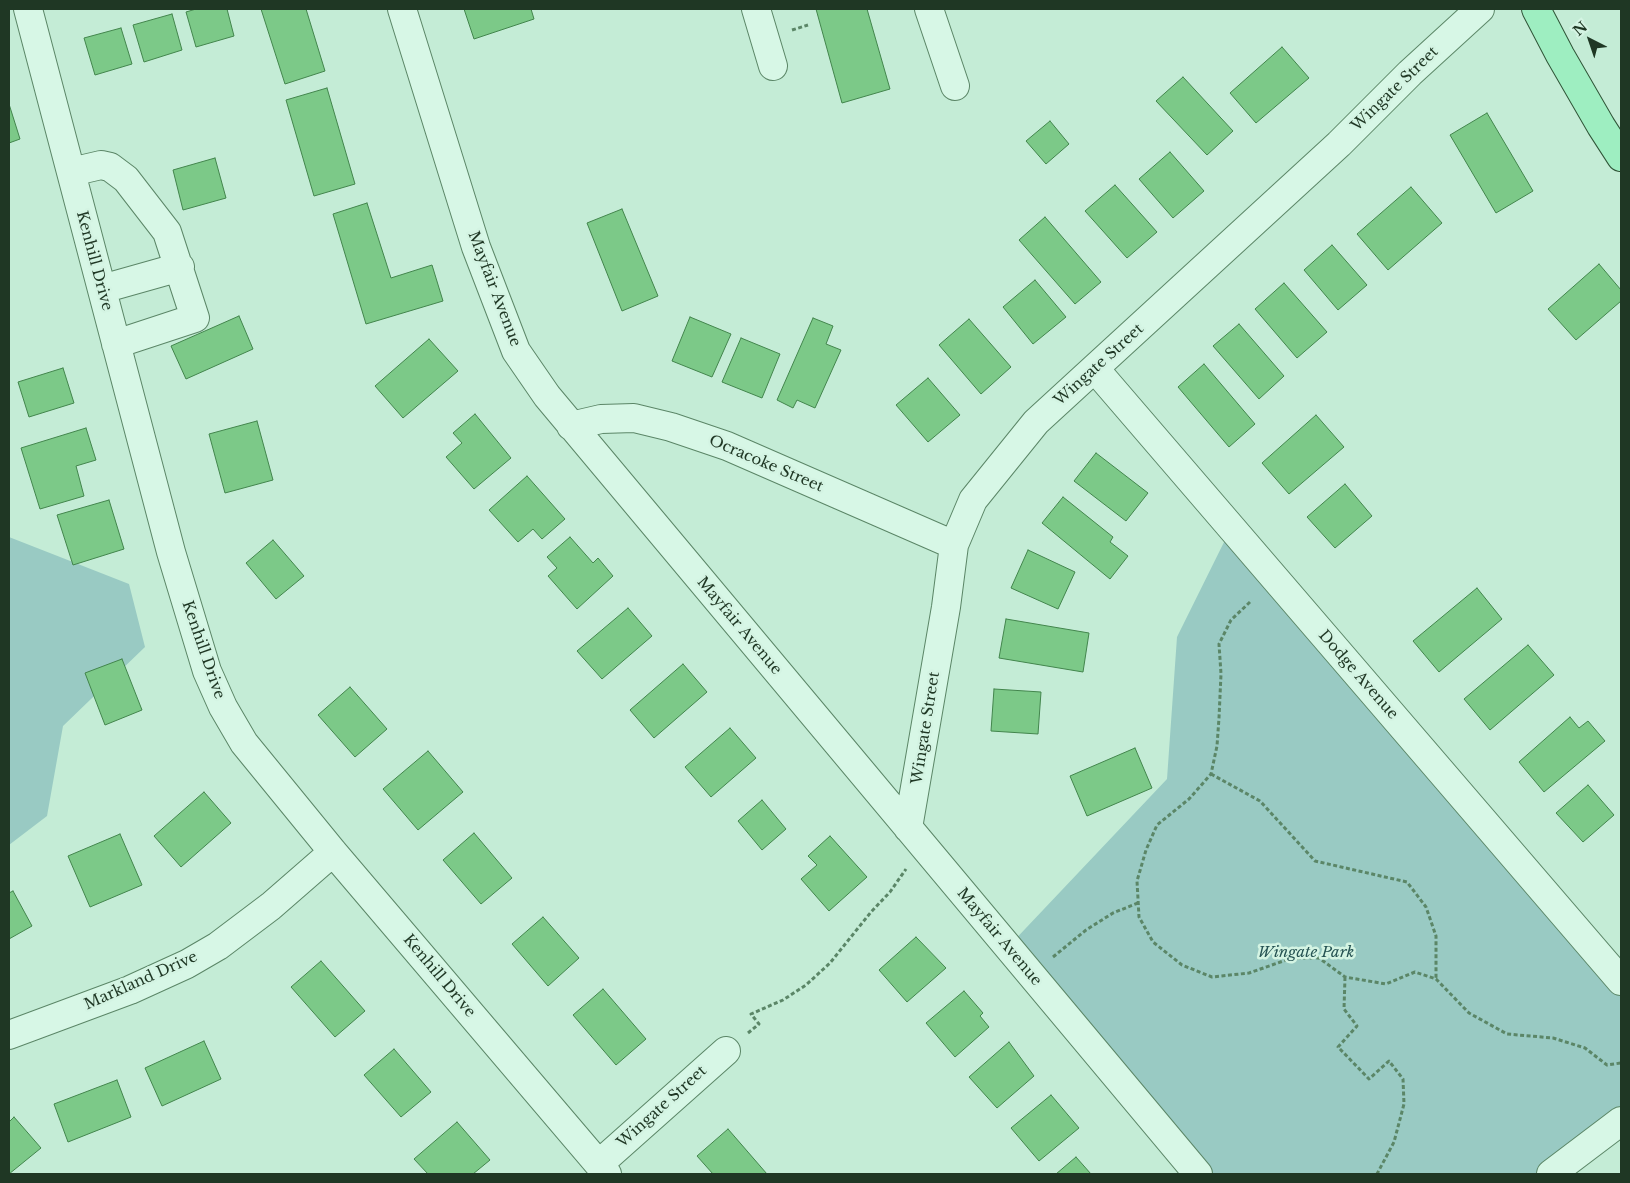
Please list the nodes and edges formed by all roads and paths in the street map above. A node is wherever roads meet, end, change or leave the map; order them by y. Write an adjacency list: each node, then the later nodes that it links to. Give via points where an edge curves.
1 (28, 9): 10 (street, Kenhill Drive)
2 (402, 9): 15 (street, Mayfair Avenue, via 476,247 516,350)
3 (756, 9): 7 (street)
4 (929, 9): 8 (street)
5 (1480, 9): 14 (street, Wingate Street)
6 (1536, 9): 9 (main road)
7 (773, 66)
8 (955, 86)
9 (1621, 157)
10 (71, 172): 11 (street, via 101,165 110,167 126,179 167,232); 12 (street, Kenhill Drive)
11 (180, 267): 12 (street); 13 (street, via 195,318)
12 (102, 289): 13 (street, Kenhill Drive)
13 (116, 344): 21 (street, Kenhill Drive, via 171,552 208,671 223,707 244,742)
14 (1095, 369): 16 (street, Wingate Street, via 1036,422 973,500); 26 (street, Dodge Avenue)
15 (571, 426): 16 (street, Ocracoke Street, via 601,419 634,418 672,427 727,446); 19 (street, Mayfair Avenue)
16 (954, 545): 19 (street, Wingate Street)
17 (1250, 602): 18 (path, via 1231,620 1218,644 1221,674 1219,718)
18 (1211, 774): 22 (path, via 1189,799 1157,825 1137,881); 25 (path, via 1260,801 1316,861 1406,882 1426,907 1436,936)
19 (908, 828): 20 (street, Mayfair Avenue)
20 (926, 849): 28 (path, via 870,912 830,964 798,990 751,1014 759,1024); 32 (street, Mayfair Avenue)
21 (333, 852): 27 (street, Markland Drive, via 271,906 218,946 187,964 130,990); 31 (street, Kenhill Drive)
22 (1138, 903): 23 (path, via 1112,913); 24 (path, via 1139,917 1153,942 1182,965 1212,977 1249,973 1292,958 1319,958)
23 (1052, 958)
24 (1345, 977): 25 (path, via 1386,984 1415,972); 33 (path, via 1344,1009 1357,1026 1338,1047 1369,1079 1389,1062 1403,1078 1404,1104 1394,1142)
25 (1436, 979): 29 (path, via 1469,1013 1507,1034 1553,1038 1585,1048 1607,1065)
26 (1621, 981)
27 (9, 1035)
28 (726, 1051): 31 (street, Wingate Street)
29 (1621, 1063)
30 (1621, 1120): 34 (street)
31 (603, 1169)
32 (1198, 1174)
33 (1377, 1174)
34 (1551, 1174)

